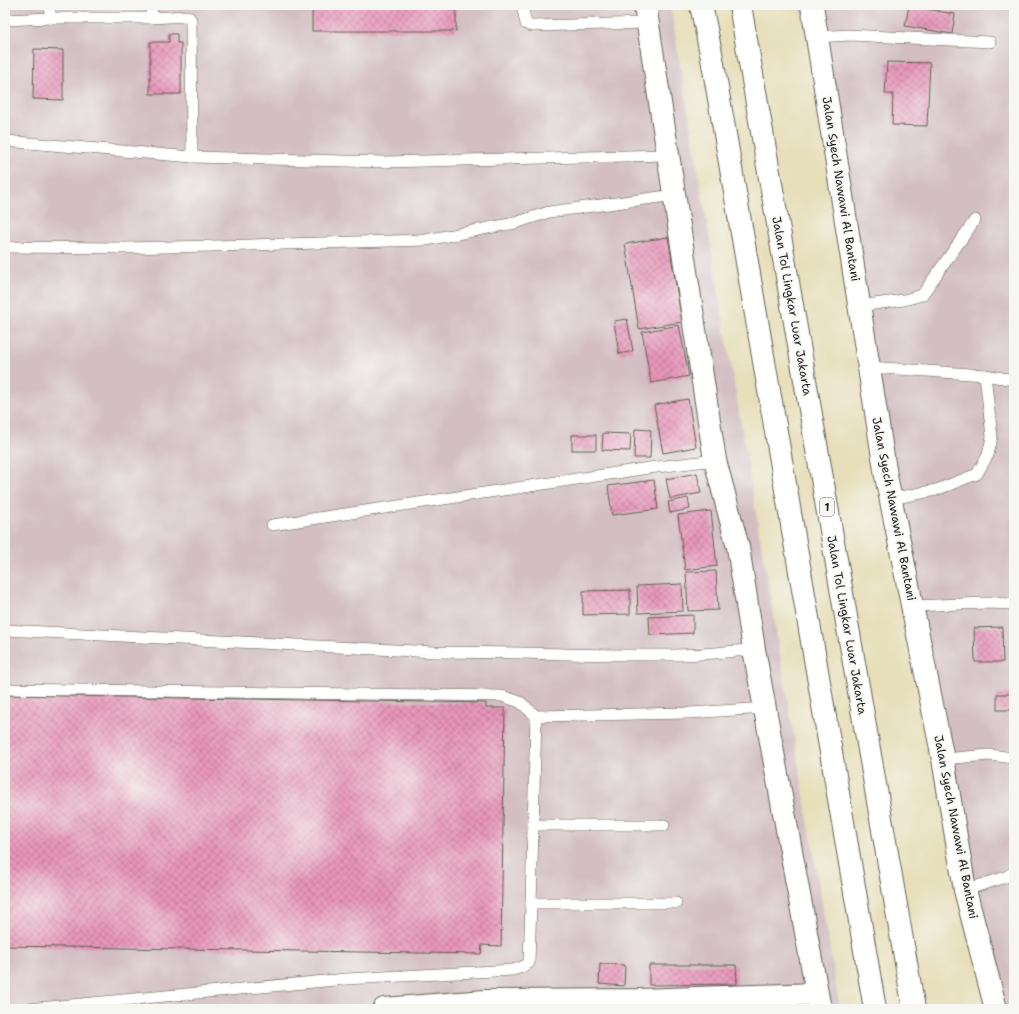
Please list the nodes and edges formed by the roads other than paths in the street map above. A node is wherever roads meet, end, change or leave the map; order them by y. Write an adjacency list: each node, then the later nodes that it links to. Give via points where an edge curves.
1 (50, 5): 8 (lane)
2 (152, 5): 9 (lane)
3 (522, 5): 7 (lane, via 526,24 531,26)
4 (701, 5): 44 (main road)
5 (740, 5): 45 (main road, Jalan Tol Lingkar Luar Jakarta / 1)
6 (812, 5): 11 (main road, Jalan Syech Nawawi Al Bantani)
7 (646, 14): 14 (main road)
8 (50, 18): 9 (lane); 10 (lane)
9 (152, 18): 15 (lane, via 187,16 191,20)
10 (5, 20)
11 (817, 37): 12 (lane, via 849,35); 19 (main road, Jalan Syech Nawawi Al Bantani)
12 (990, 42)
13 (5, 141): 15 (lane)
14 (668, 154): 15 (lane, via 384,162); 16 (main road)
15 (192, 157)
16 (675, 195): 18 (lane, via 549,212 515,223 426,240 124,248); 23 (main road)
17 (975, 220): 19 (lane, via 922,295)
18 (5, 247)
19 (859, 306): 20 (main road, Jalan Syech Nawawi Al Bantani)
20 (869, 367): 21 (lane); 24 (main road, Jalan Syech Nawawi Al Bantani)
21 (985, 376): 22 (lane); 24 (lane, via 992,437 988,455 977,474 936,490)
22 (1014, 380)
23 (715, 460): 25 (lane); 29 (main road, via 738,547)
24 (890, 499): 27 (main road, Jalan Syech Nawawi Al Bantani)
25 (272, 525)
26 (1014, 604): 27 (lane)
27 (912, 606): 34 (main road, Jalan Syech Nawawi Al Bantani)
28 (5, 630): 29 (lane, via 434,652 675,655)
29 (754, 649): 31 (main road)
30 (5, 689): 32 (lane, via 502,696 520,702)
31 (766, 708): 32 (lane, via 693,713); 41 (main road)
32 (536, 716): 35 (lane)
33 (1014, 758): 34 (lane, via 989,755)
34 (944, 759): 38 (main road, Jalan Syech Nawawi Al Bantani)
35 (533, 825): 36 (lane); 39 (lane)
36 (664, 825)
37 (1014, 872): 38 (lane)
38 (965, 890): 46 (main road, Jalan Syech Nawawi Al Bantani)
39 (531, 903): 40 (lane); 42 (lane, via 529,963 513,970 346,979)
40 (676, 903)
41 (818, 1001): 43 (main road, via 485,1001)
42 (28, 1009)
43 (384, 1009)
44 (874, 1009)
45 (914, 1009)
46 (996, 1009)

